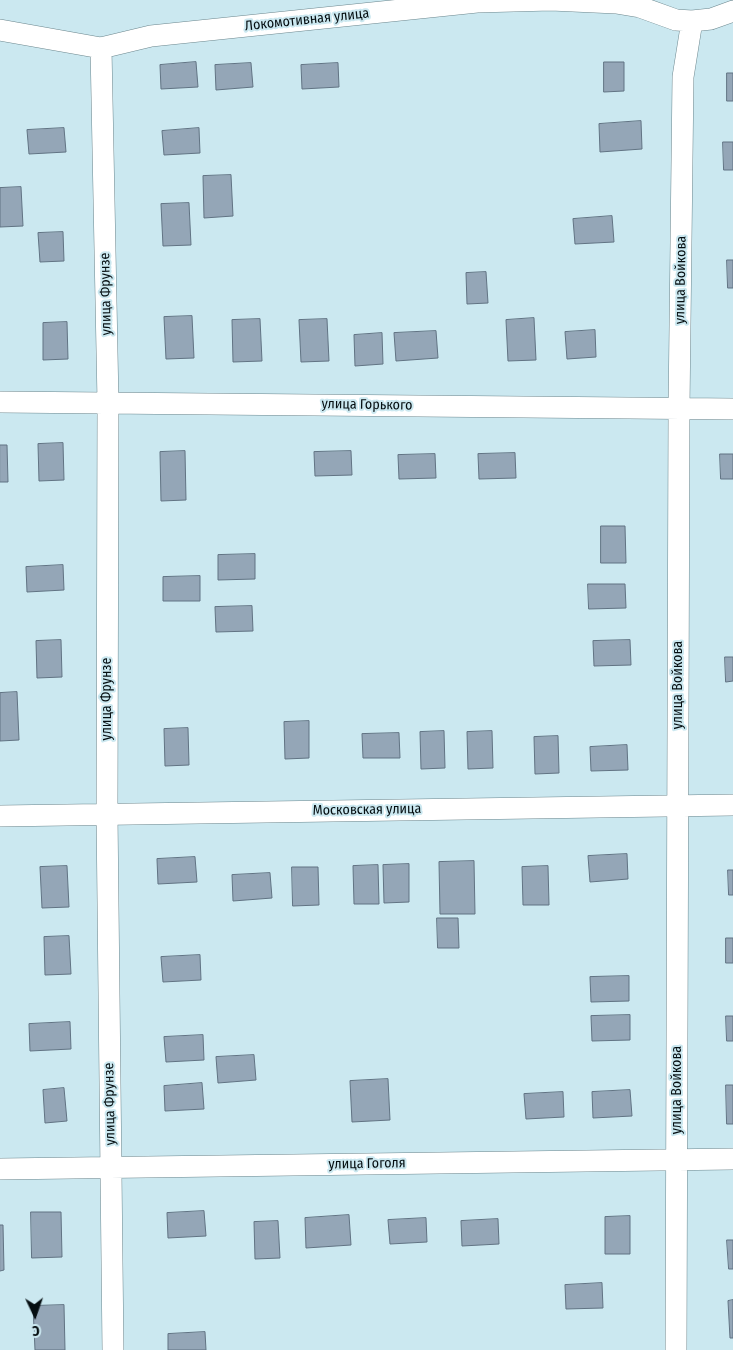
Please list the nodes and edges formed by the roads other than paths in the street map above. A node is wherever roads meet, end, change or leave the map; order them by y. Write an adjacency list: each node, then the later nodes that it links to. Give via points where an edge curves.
1 (733, 11): 2 (street, Локомотивная улица, via 711,19)
2 (692, 21): 4 (street, Локомотивная улица, via 676,20 640,7 616,3 551,0 477,2 151,36); 7 (street, улица Войкова, via 683,78)
3 (0, 30): 4 (street, Локомотивная улица)
4 (101, 48): 6 (street, улица Фрунзе)
5 (0, 402): 6 (street, улица Горького)
6 (108, 402): 7 (street, улица Горького); 11 (street, улица Фрунзе)
7 (679, 408): 8 (street, улица Горького); 10 (street, улица Войкова)
8 (733, 409)
9 (733, 805): 10 (street, Московская улица)
10 (678, 806): 11 (street, Московская улица); 14 (street, улица Войкова)
11 (107, 814): 12 (street, Московская улица); 15 (street, улица Фрунзе)
12 (0, 816)
13 (733, 1159): 14 (street, улица Гоголя)
14 (676, 1160): 15 (street, улица Гоголя); 18 (street, улица Войкова)
15 (111, 1167): 16 (street, улица Гоголя); 17 (street, улица Фрунзе)
16 (0, 1169)
17 (113, 1350)
18 (676, 1350)

